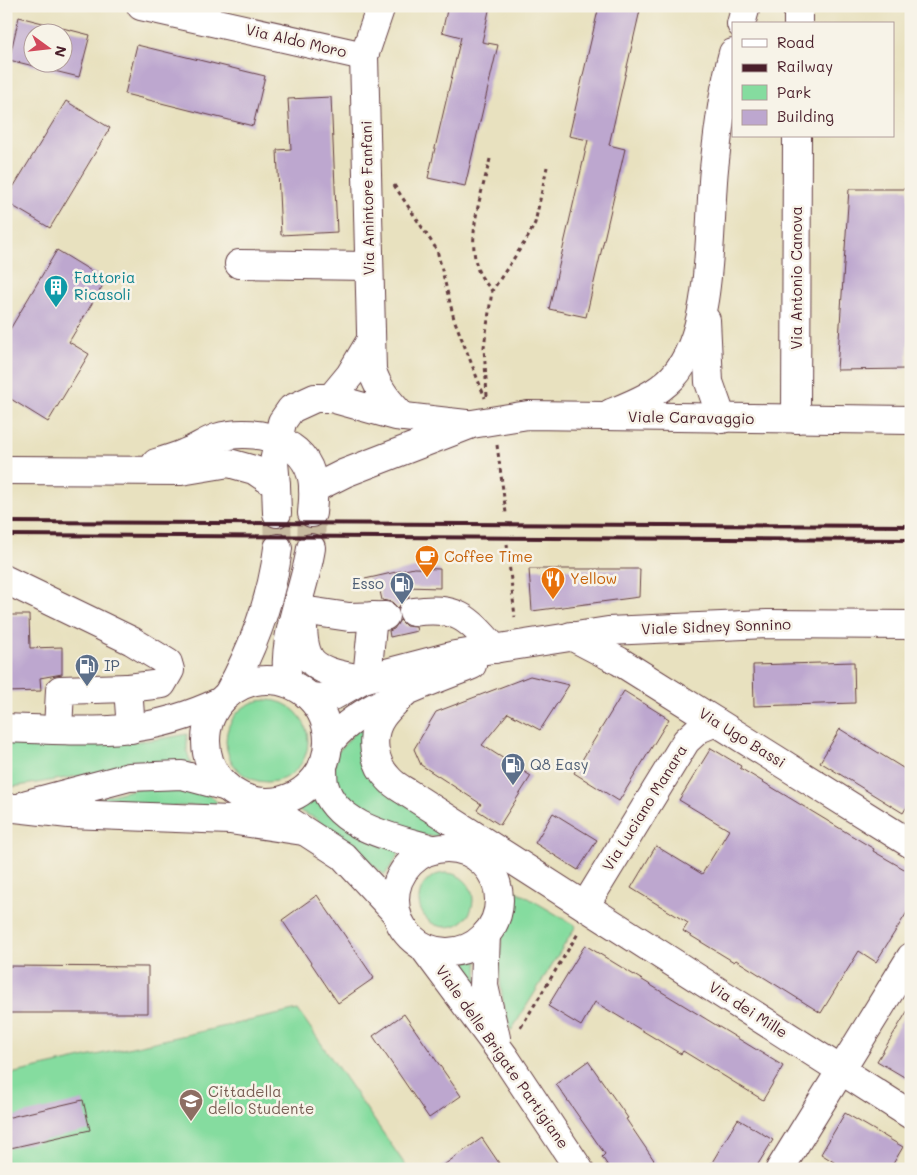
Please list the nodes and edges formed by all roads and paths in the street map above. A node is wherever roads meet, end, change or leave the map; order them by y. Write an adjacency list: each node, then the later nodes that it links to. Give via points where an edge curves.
1 (141, 6): 7 (street, Via Aldo Moro)
2 (381, 6): 7 (street)
3 (746, 6): 5 (street)
4 (798, 6): 6 (street)
5 (742, 22)
6 (798, 22)
7 (364, 56): 14 (street, Via Amintore Fanfani)
8 (732, 59): 16 (street, via 714,168)
9 (797, 138): 23 (street, Via Antonio Canova)
10 (490, 159): 15 (path, via 474,246 477,269)
11 (547, 167): 15 (path, via 535,223)
12 (390, 181): 19 (path, via 438,250 454,319)
13 (239, 264): 14 (street)
14 (369, 266): 17 (street, Via Amintore Fanfani)
15 (492, 291): 19 (path, via 484,347)
16 (704, 299): 20 (street, via 692,348 673,377 644,399); 22 (street, via 709,382)
17 (371, 340): 18 (street, via 350,375); 21 (street, Via Amintore Fanfani, via 376,384 385,399)
18 (330, 398): 21 (street, Viale Caravaggio); 25 (street, Viale Caravaggio, via 316,398 291,409 282,422)
19 (484, 415): 20 (street, Viale Caravaggio); 21 (street, Viale Caravaggio); 25 (street, Viale Caravaggio, via 345,473 313,501 311,474 302,458); 30 (path, via 502,472)
20 (605, 416): 22 (street, Viale Caravaggio)
21 (403, 417)
22 (722, 419): 23 (street, Viale Caravaggio)
23 (796, 420): 24 (street, Viale Caravaggio)
24 (911, 420)
25 (278, 440): 27 (street, via 262,435 230,435); 28 (street, Viale Caravaggio, via 274,462)
26 (6, 470): 27 (street)
27 (138, 470): 28 (street, via 181,471 229,463 254,470)
28 (276, 485): 29 (street, Viale Caravaggio)
29 (276, 513)
30 (506, 514)
31 (507, 544): 37 (path)
32 (278, 548): 46 (street, via 266,604 250,648)
33 (310, 548): 35 (street)
34 (6, 580): 43 (street, via 132,641 168,663 170,670 162,684)
35 (302, 601): 42 (street, via 302,641 310,659 327,672); 42 (street, via 349,617 379,616); 44 (street, via 286,646 285,664)
36 (413, 612): 41 (street, via 438,609 461,616)
37 (515, 617)
38 (911, 625): 39 (street, Viale Sidney Sonnino, via 767,624 633,629)
39 (571, 636): 40 (street, Viale Sidney Sonnino); 47 (street, Via Ugo Bassi, via 619,661)
40 (522, 644): 41 (street, Viale Sidney Sonnino); 45 (street, Viale Sidney Sonnino)
41 (494, 649): 42 (street, Viale Sidney Sonnino, via 455,655)
42 (365, 678): 44 (street, Viale Sidney Sonnino, via 335,695 322,698)
43 (128, 688): 49 (street); 50 (street, via 60,690)
44 (299, 690): 46 (street, via 262,679 238,686); 51 (street, via 323,714 328,735)
45 (404, 693): 51 (street, Viale Sidney Sonnino, via 351,720 334,736); 59 (street, via 381,717 376,730 374,750 388,779)
46 (224, 697): 49 (street, via 178,719); 52 (street, via 208,725 207,752 218,777)
47 (716, 722): 56 (street, Via Ugo Bassi); 59 (street, Via Luciano Manara, via 699,729 686,741)
48 (6, 728): 50 (street)
49 (131, 729): 50 (street, via 98,732)
50 (58, 730)
51 (326, 755): 53 (street, via 308,787 271,802); 57 (street, via 324,784 341,811 377,833)
52 (228, 787): 53 (street, via 236,794); 54 (street, via 182,775 129,777)
53 (258, 801): 55 (street)
54 (11, 808): 55 (street, via 69,814 230,820)
55 (303, 831): 60 (street, via 343,856)
56 (911, 844)
57 (432, 849): 58 (street, via 446,847 473,854); 60 (street, via 417,856 406,867 396,889)
58 (492, 874): 59 (street, Via dei Mille); 61 (street, via 499,898 493,923)
59 (585, 906): 64 (path); 65 (street, Via dei Mille)
60 (396, 913): 62 (street, via 411,938)
61 (486, 934): 62 (street, via 473,945 457,951 440,952); 64 (street, via 484,986)
62 (424, 947): 64 (street, Viale delle Brigate Partigiane)
63 (911, 957): 65 (street)
64 (501, 1052): 67 (street, Viale delle Brigate Partigiane)
65 (842, 1070): 66 (street, Via dei Mille); 68 (street)
66 (911, 1114)
67 (579, 1169)
68 (780, 1169)

